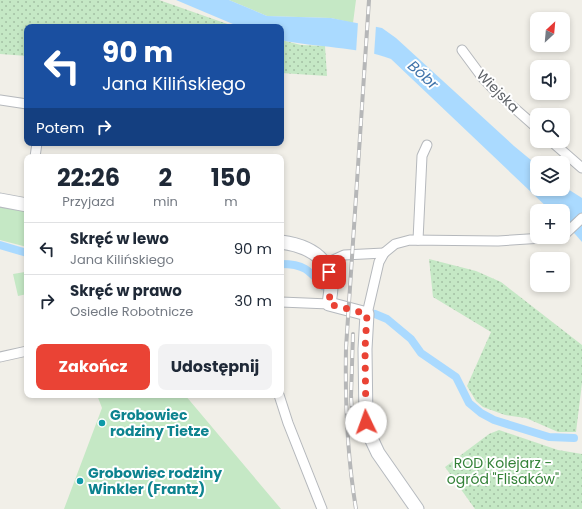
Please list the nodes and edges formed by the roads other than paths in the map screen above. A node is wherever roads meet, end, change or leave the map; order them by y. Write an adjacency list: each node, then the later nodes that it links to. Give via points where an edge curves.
1 (462, 50): 4 (street, Wiejska, via 496,92)
2 (0, 100): 3 (street)
3 (24, 104)
4 (530, 122)
5 (426, 145): 13 (street, via 422,156)
6 (559, 148): 7 (street)
7 (582, 168)
8 (0, 200): 9 (street)
9 (24, 204)
10 (582, 218): 11 (street)
11 (570, 229)
12 (530, 238): 13 (street, via 498,241)
13 (418, 240): 15 (street, via 402,242)
14 (284, 243): 18 (street, via 305,247 321,259 331,281)
15 (384, 253): 16 (street, via 344,255); 19 (street, via 379,262)
16 (333, 260)
17 (284, 302): 18 (street)
18 (329, 304): 19 (street)
19 (367, 314): 24 (street, via 366,422 378,453)
20 (24, 352): 21 (street)
21 (0, 357)
22 (280, 398): 23 (street)
23 (322, 509)
24 (417, 509)

